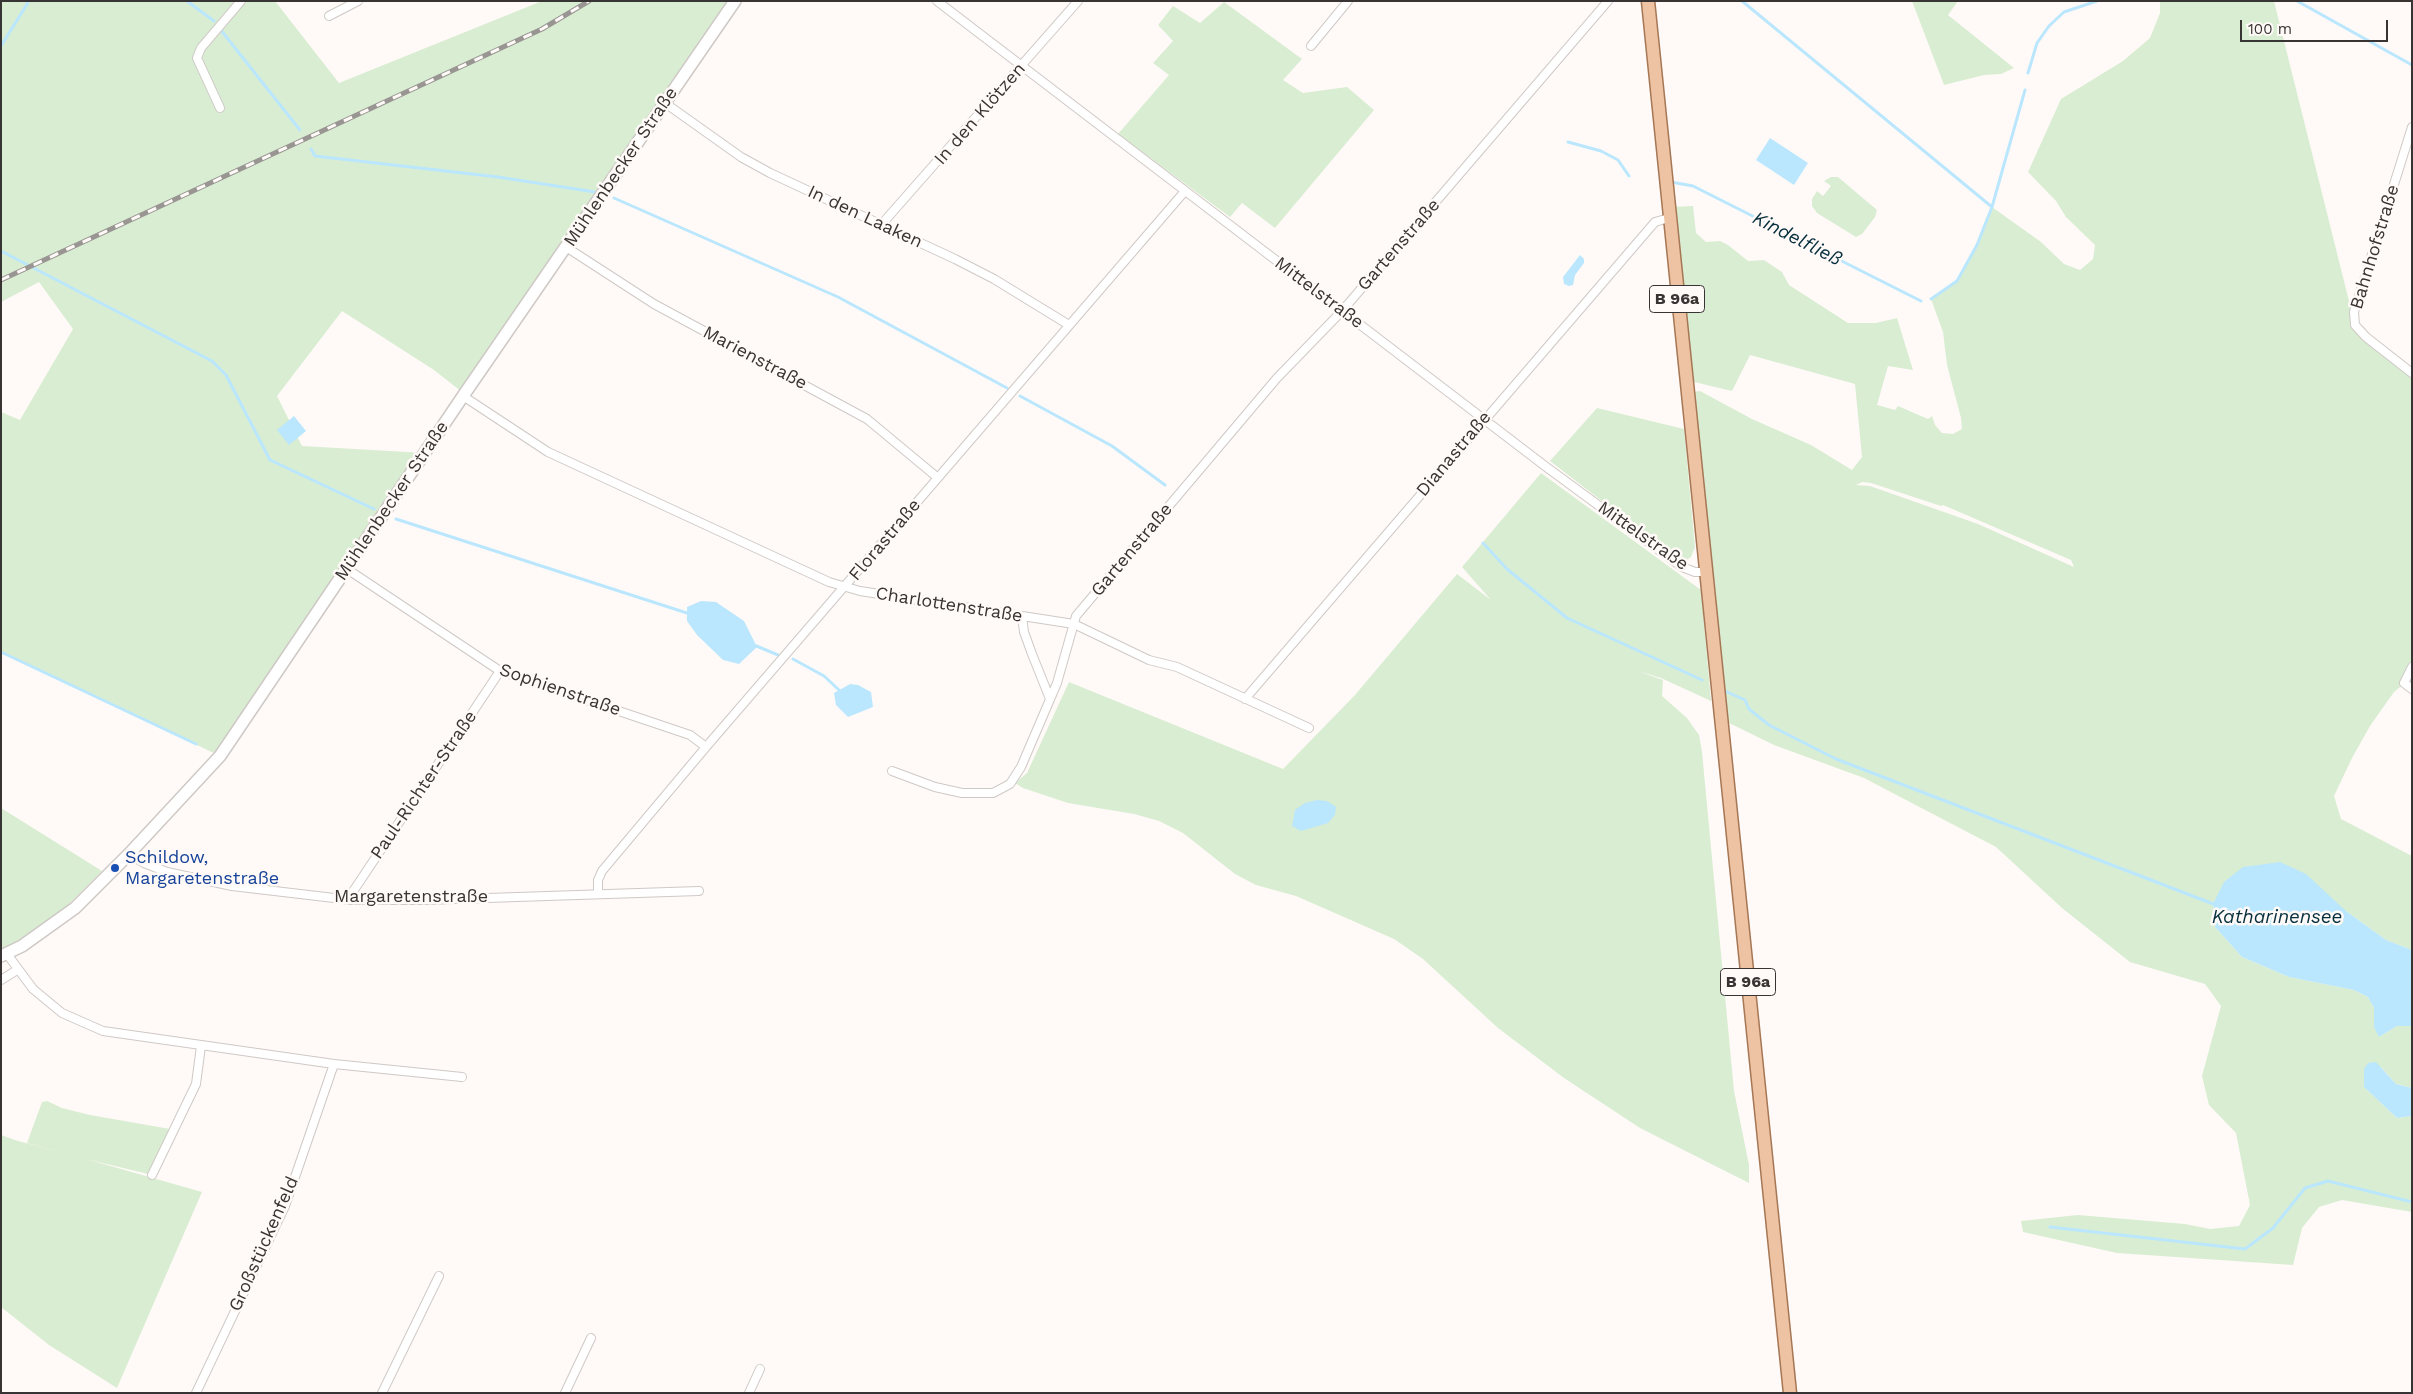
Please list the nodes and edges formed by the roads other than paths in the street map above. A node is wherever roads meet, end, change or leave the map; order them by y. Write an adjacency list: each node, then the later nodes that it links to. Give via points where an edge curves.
1 (241, 1): 13 (street, via 201,48 197,58)
2 (358, 1): 9 (street)
3 (734, 1): 12 (main road, Mühlenbecker Straße)
4 (938, 1): 11 (street, Mittelstraße)
5 (1078, 1): 11 (street, In den Klötzen)
6 (1348, 1): 10 (street)
7 (1608, 1): 19 (street, Gartenstraße)
8 (1648, 1): 16 (main road, B 96a)
9 (329, 16)
10 (1311, 46)
11 (1022, 65): 15 (street, Mittelstraße); 17 (street, In den Klötzen)
12 (664, 103): 17 (street, In den Laaken, via 770,174); 18 (main road, Mühlenbecker Straße)
13 (220, 108)
14 (2412, 127): 21 (street, Bahnhofstraße, via 2354,312 2355,325 2366,337)
15 (1185, 191): 19 (street, Mittelstraße); 20 (street, Florastraße)
16 (1669, 218): 23 (street, Dianastraße, via 1655,222); 26 (main road, B 96a)
17 (881, 225): 20 (street, In den Laaken, via 994,279)
18 (566, 247): 22 (main road, Mühlenbecker Straße); 24 (street, Marienstraße, via 654,304 867,419)
19 (1342, 311): 23 (street, Mittelstraße); 29 (street, Gartenstraße, via 1277,378 1076,616)
20 (1068, 325): 24 (street, Florastraße)
21 (2412, 373)
22 (463, 396): 25 (main road, Mühlenbecker Straße); 27 (street, Charlottenstraße, via 548,452)
23 (1484, 418): 26 (street, Mittelstraße, via 1682,567); 34 (street, Dianastraße)
24 (938, 478): 27 (street, Florastraße)
25 (347, 569): 31 (street, Sophienstraße); 38 (main road, Mühlenbecker Straße, via 220,756)
26 (1706, 572): 56 (main road, B 96a)
27 (844, 588): 28 (street, Charlottenstraße); 36 (street, Florastraße)
28 (1022, 616): 29 (street, Charlottenstraße); 33 (street, via 1027,639)
29 (1074, 624): 33 (street, Gartenstraße); 34 (street, Charlottenstraße, via 1149,660 1177,667)
30 (2412, 667): 32 (street, via 2404,683)
31 (500, 671): 36 (street, Sophienstraße, via 690,735); 41 (street, Paul-Richter-Straße, via 352,893)
32 (2412, 689)
33 (1050, 698): 37 (street, Gartenstraße, via 1021,767 1004,789 982,794 962,792 935,787)
34 (1245, 699): 35 (street, Charlottenstraße)
35 (1309, 728)
36 (706, 747): 40 (street, Florastraße, via 602,870)
37 (892, 771)
38 (129, 854): 41 (street, Margaretenstraße, via 167,872 232,886); 42 (main road, Mühlenbecker Straße, via 75,908)
39 (699, 891): 40 (street, Margaretenstraße)
40 (598, 894): 41 (street, Margaretenstraße)
41 (351, 900)
42 (4, 955): 43 (street)
43 (17, 970): 44 (street); 45 (street, via 33,989 62,1013 102,1031)
44 (1, 980)
45 (201, 1046): 46 (street); 48 (street, via 196,1084)
46 (334, 1064): 47 (street); 52 (street, Großstückenfeld, via 285,1206)
47 (462, 1076)
48 (152, 1175)
49 (439, 1276): 53 (street)
50 (591, 1338): 54 (street)
51 (760, 1368): 55 (street)
52 (196, 1393)
53 (382, 1393)
54 (564, 1393)
55 (749, 1393)
56 (1790, 1393)

